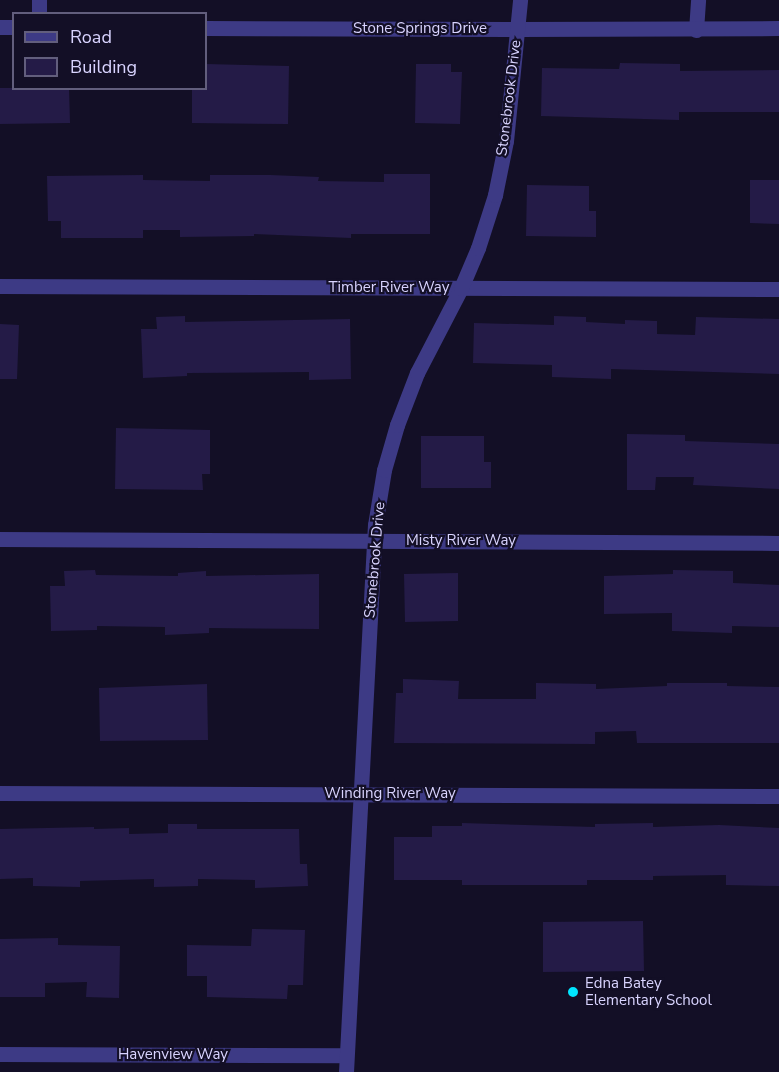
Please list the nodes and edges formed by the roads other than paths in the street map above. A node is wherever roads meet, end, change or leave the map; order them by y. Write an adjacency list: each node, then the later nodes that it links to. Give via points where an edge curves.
1 (520, 0): 5 (street, Stonebrook Drive)
2 (698, 0): 6 (street)
3 (207, 28): 5 (street, Stone Springs Drive)
4 (779, 28): 6 (street, Stone Springs Drive)
5 (517, 29): 6 (street, Stone Springs Drive); 8 (street, Stonebrook Drive, via 506,141 495,195)
6 (696, 30)
7 (0, 286): 8 (street, Timber River Way)
8 (461, 288): 9 (street, Timber River Way); 11 (street, Stonebrook Drive, via 417,373 397,425 384,470)
9 (779, 289)
10 (0, 539): 11 (street, Misty River Way)
11 (373, 541): 12 (street, Misty River Way); 14 (street, Stonebrook Drive)
12 (779, 543)
13 (0, 793): 14 (street, Winding River Way)
14 (360, 794): 15 (street, Winding River Way); 17 (street, Stonebrook Drive)
15 (779, 796)
16 (0, 1054): 17 (street, Havenview Way)
17 (346, 1055): 18 (street, Stonebrook Drive)
18 (346, 1072)

